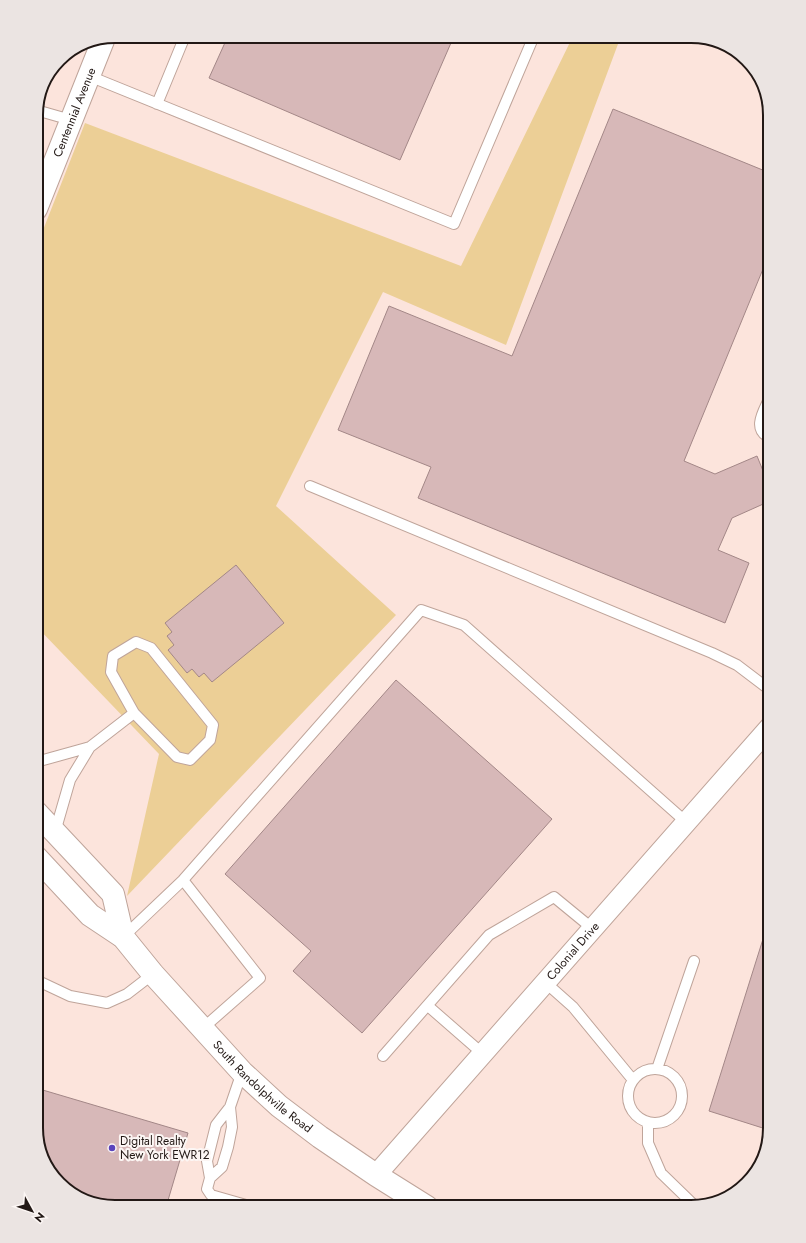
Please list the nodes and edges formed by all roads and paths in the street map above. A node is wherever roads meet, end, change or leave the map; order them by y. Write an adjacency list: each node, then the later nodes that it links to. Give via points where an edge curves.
1 (182, 43): 5 (lane)
2 (531, 43): 5 (lane, via 454,224)
3 (101, 44): 4 (main road, Centennial Avenue)
4 (89, 76): 5 (lane); 7 (main road, Centennial Avenue)
5 (157, 104)
6 (43, 112): 7 (lane)
7 (71, 120): 8 (main road, Centennial Avenue)
8 (43, 191)
9 (763, 413): 10 (lane, via 759,422)
10 (763, 434)
11 (310, 486): 12 (lane, via 712,653 737,665)
12 (763, 685)
13 (134, 713): 13 (lane, via 177,757 190,760 210,740 213,725 151,648 136,642 113,656 111,672); 15 (lane)
14 (763, 735): 18 (street, Colonial Drive)
15 (90, 747): 16 (lane); 19 (lane, via 70,780)
16 (43, 760)
17 (43, 819): 19 (main road, South Randolphville Road)
18 (686, 822): 21 (lane, via 464,625 421,610); 22 (street, Colonial Drive)
19 (55, 832): 23 (main road, South Randolphville Road, via 113,894)
20 (43, 865): 23 (main road, South Randolphville Road, via 90,915)
21 (183, 880): 23 (lane); 29 (lane, via 260,978)
22 (593, 929): 27 (street, Colonial Drive); 28 (lane, via 554,897 489,935)
23 (123, 937): 25 (main road, South Randolphville Road)
24 (694, 961): 32 (lane)
25 (153, 974): 26 (lane, via 127,994 107,1003 70,996); 29 (main road, South Randolphville Road)
26 (43, 983)
27 (546, 983): 30 (street, Colonial Drive); 34 (lane, via 573,1007)
28 (428, 1006): 30 (lane); 31 (lane)
29 (202, 1029): 33 (main road, South Randolphville Road)
30 (483, 1054): 37 (street, Colonial Drive)
31 (383, 1056)
32 (657, 1069): 34 (lane, via 648,1070); 36 (lane, via 666,1071 679,1083 682,1100 679,1109 666,1121)
33 (242, 1072): 35 (lane); 37 (main road, South Randolphville Road, via 279,1106)
34 (633, 1080): 36 (lane, via 629,1088 629,1105 633,1113)
35 (230, 1107): 38 (lane, via 216,1126 207,1161); 38 (lane, via 232,1127 228,1147 222,1167)
36 (648, 1122): 41 (lane, via 648,1143 661,1173)
37 (376, 1175): 40 (main road, South Randolphville Road)
38 (210, 1178): 39 (lane, via 207,1189 211,1195)
39 (228, 1200)
40 (416, 1200)
41 (689, 1200)

